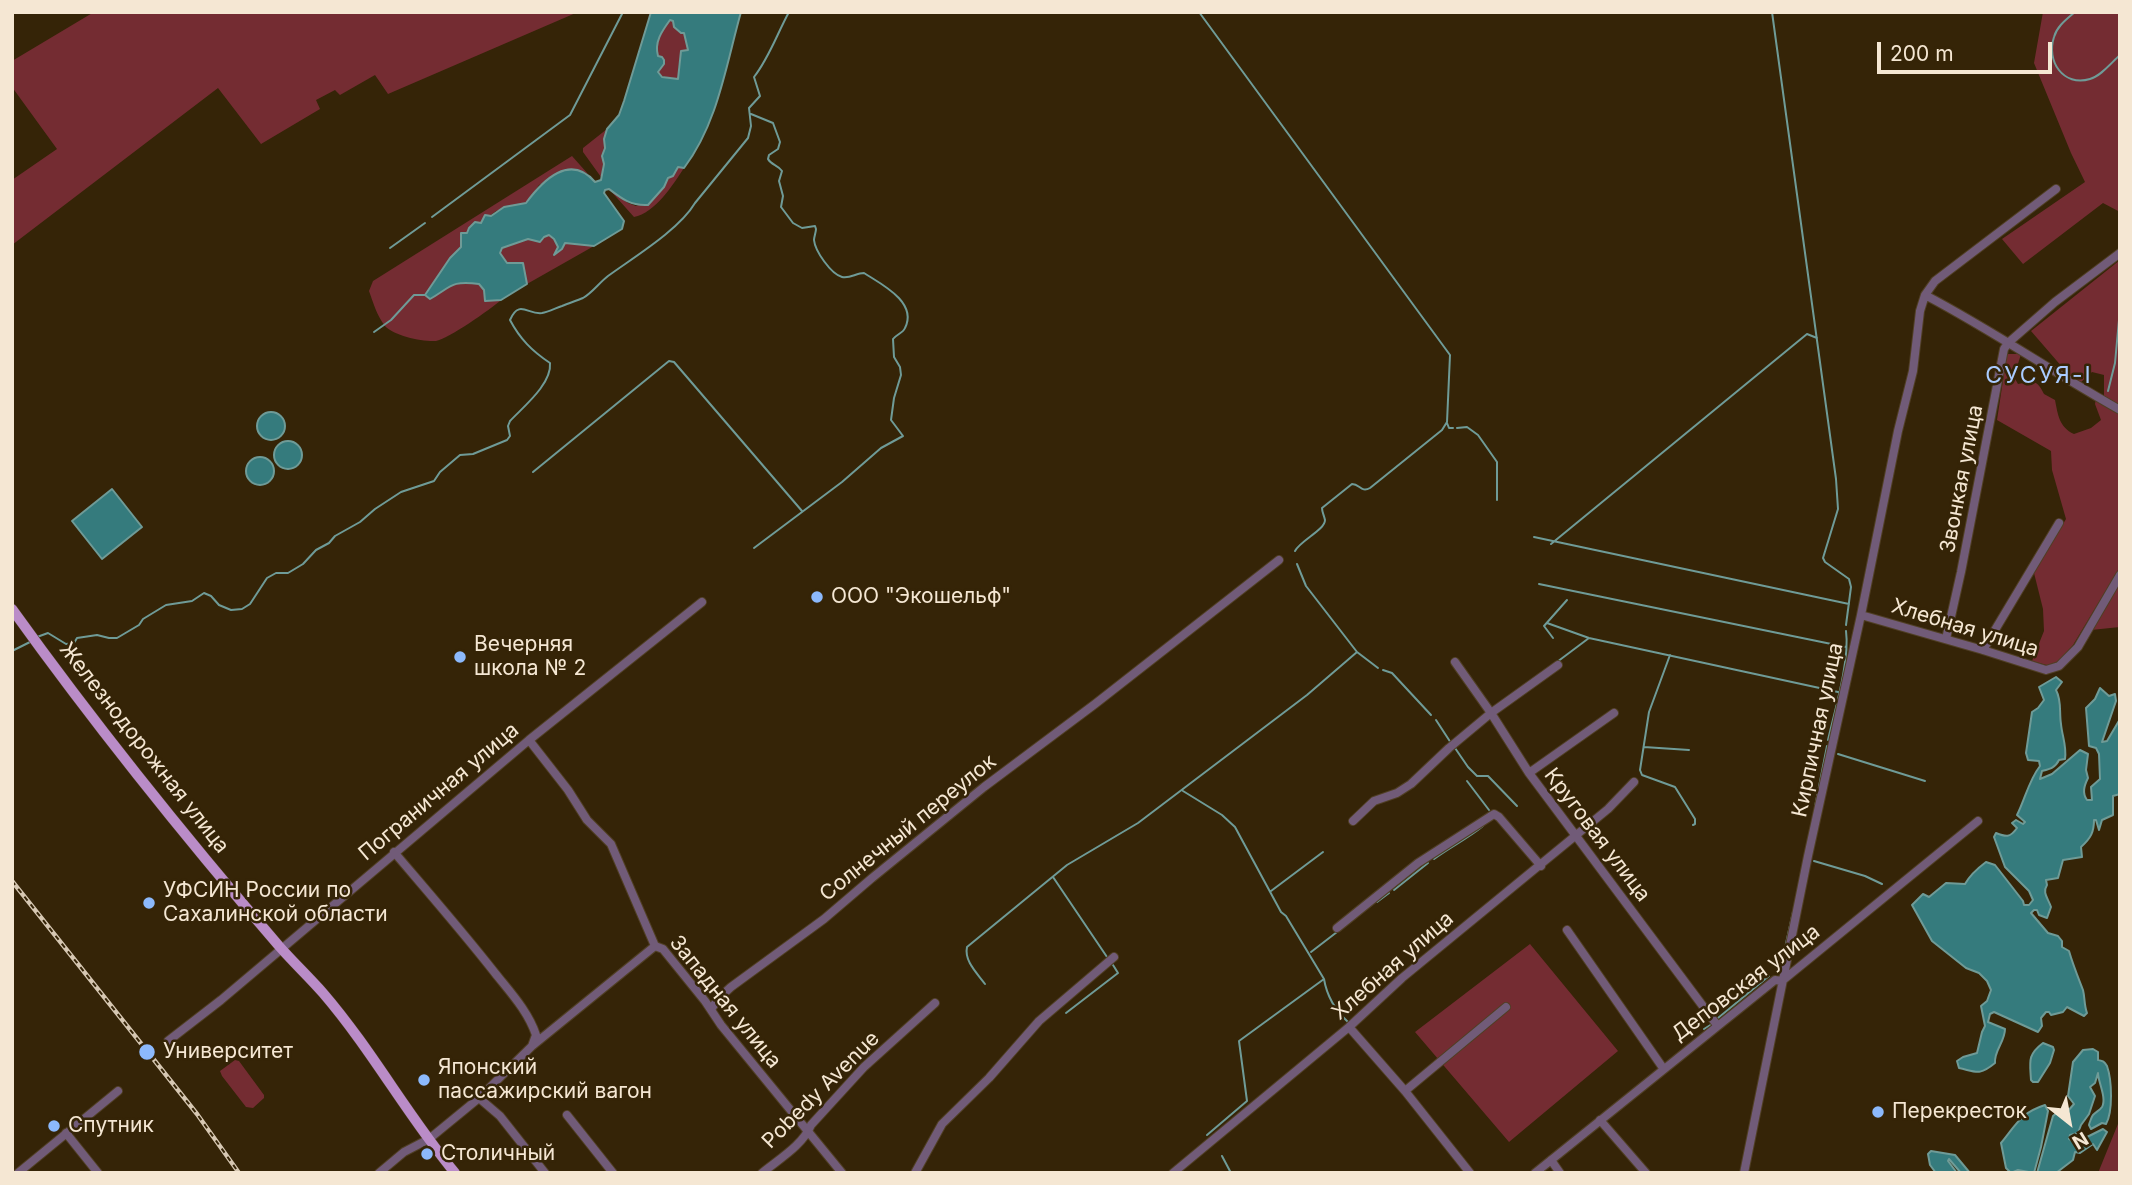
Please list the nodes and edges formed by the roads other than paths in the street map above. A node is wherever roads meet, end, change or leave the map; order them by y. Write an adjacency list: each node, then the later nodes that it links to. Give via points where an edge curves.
1 (2056, 189): 3 (street, via 1935,281)
2 (2120, 253): 4 (street)
3 (1925, 296): 4 (street); 11 (street, Кирпичная улица)
4 (2008, 342): 5 (street); 12 (street, Звонкая улица)
5 (2120, 410)
6 (2059, 523): 13 (street)
7 (1279, 560): 34 (street, Солнечный переулок, via 984,787 824,919 731,987)
8 (2120, 575): 13 (street, Хлебная улица, via 2078,647 2059,666 2046,670)
9 (702, 601): 18 (street, Пограничная улица)
10 (12, 609): 29 (main road, Железнодорожная улица, via 110,741)
11 (1861, 615): 12 (street, Хлебная улица); 31 (street, Кирпичная улица)
12 (1946, 639): 13 (street, Хлебная улица)
13 (1983, 650)
14 (1455, 662): 16 (street, Круговая улица)
15 (1558, 665): 16 (street)
16 (1491, 713): 19 (street, Круговая улица); 21 (street, via 1411,784 1374,801)
17 (1614, 713): 19 (street)
18 (528, 740): 24 (street, Пограничная улица); 28 (street, Западная улица, via 587,820 611,844)
19 (1529, 773): 23 (street, Круговая улица)
20 (1634, 782): 23 (street, Хлебная улица)
21 (1353, 821)
22 (1978, 821): 31 (street, Деповская улица)
23 (1575, 837): 25 (street, Хлебная улица); 35 (street, Круговая улица)
24 (394, 852): 29 (street, Пограничная улица); 38 (street, via 520,1004 536,1035)
25 (1541, 866): 26 (street, via 1494,814 1418,863); 36 (street, Хлебная улица)
26 (1337, 928)
27 (1567, 930): 39 (street)
28 (655, 946): 34 (street, Западная улица, via 663,949); 38 (street)
29 (281, 948): 37 (street, Пограничная улица); 47 (main road, Железнодорожная улица, via 364,1045)
30 (1114, 957): 57 (street, via 1039,1021 942,1124)
31 (1782, 981): 35 (street, Деповская улица, via 1774,980); 63 (street, Кирпичная улица)
32 (935, 1003): 46 (street, Pobedy Avenue, via 864,1067)
33 (1506, 1007): 41 (street)
34 (710, 1009): 46 (street, Западная улица)
35 (1717, 1025): 39 (street, Деповская улица)
36 (1349, 1027): 41 (street); 58 (street, Хлебная улица)
37 (168, 1041)
38 (532, 1046): 42 (street)
39 (1663, 1068): 44 (street, Деповская улица)
40 (118, 1091): 45 (street)
41 (1405, 1091): 59 (street)
42 (479, 1098): 47 (street); 54 (street, via 500,1116)
43 (567, 1115): 55 (street)
44 (1600, 1121): 48 (street, Деповская улица); 62 (street)
45 (66, 1133): 50 (street); 51 (street)
46 (808, 1133): 49 (street, Pobedy Avenue); 56 (street, Западная улица)
47 (429, 1139): 52 (street); 53 (main road, Железнодорожная улица)
48 (1551, 1160): 60 (street, Деповская улица); 61 (street)
49 (767, 1171)
50 (18, 1173)
51 (98, 1173)
52 (379, 1173)
53 (455, 1173)
54 (545, 1173)
55 (613, 1173)
56 (842, 1173)
57 (915, 1173)
58 (1173, 1173)
59 (1470, 1173)
60 (1535, 1173)
61 (1560, 1173)
62 (1646, 1173)
63 (1744, 1173)

